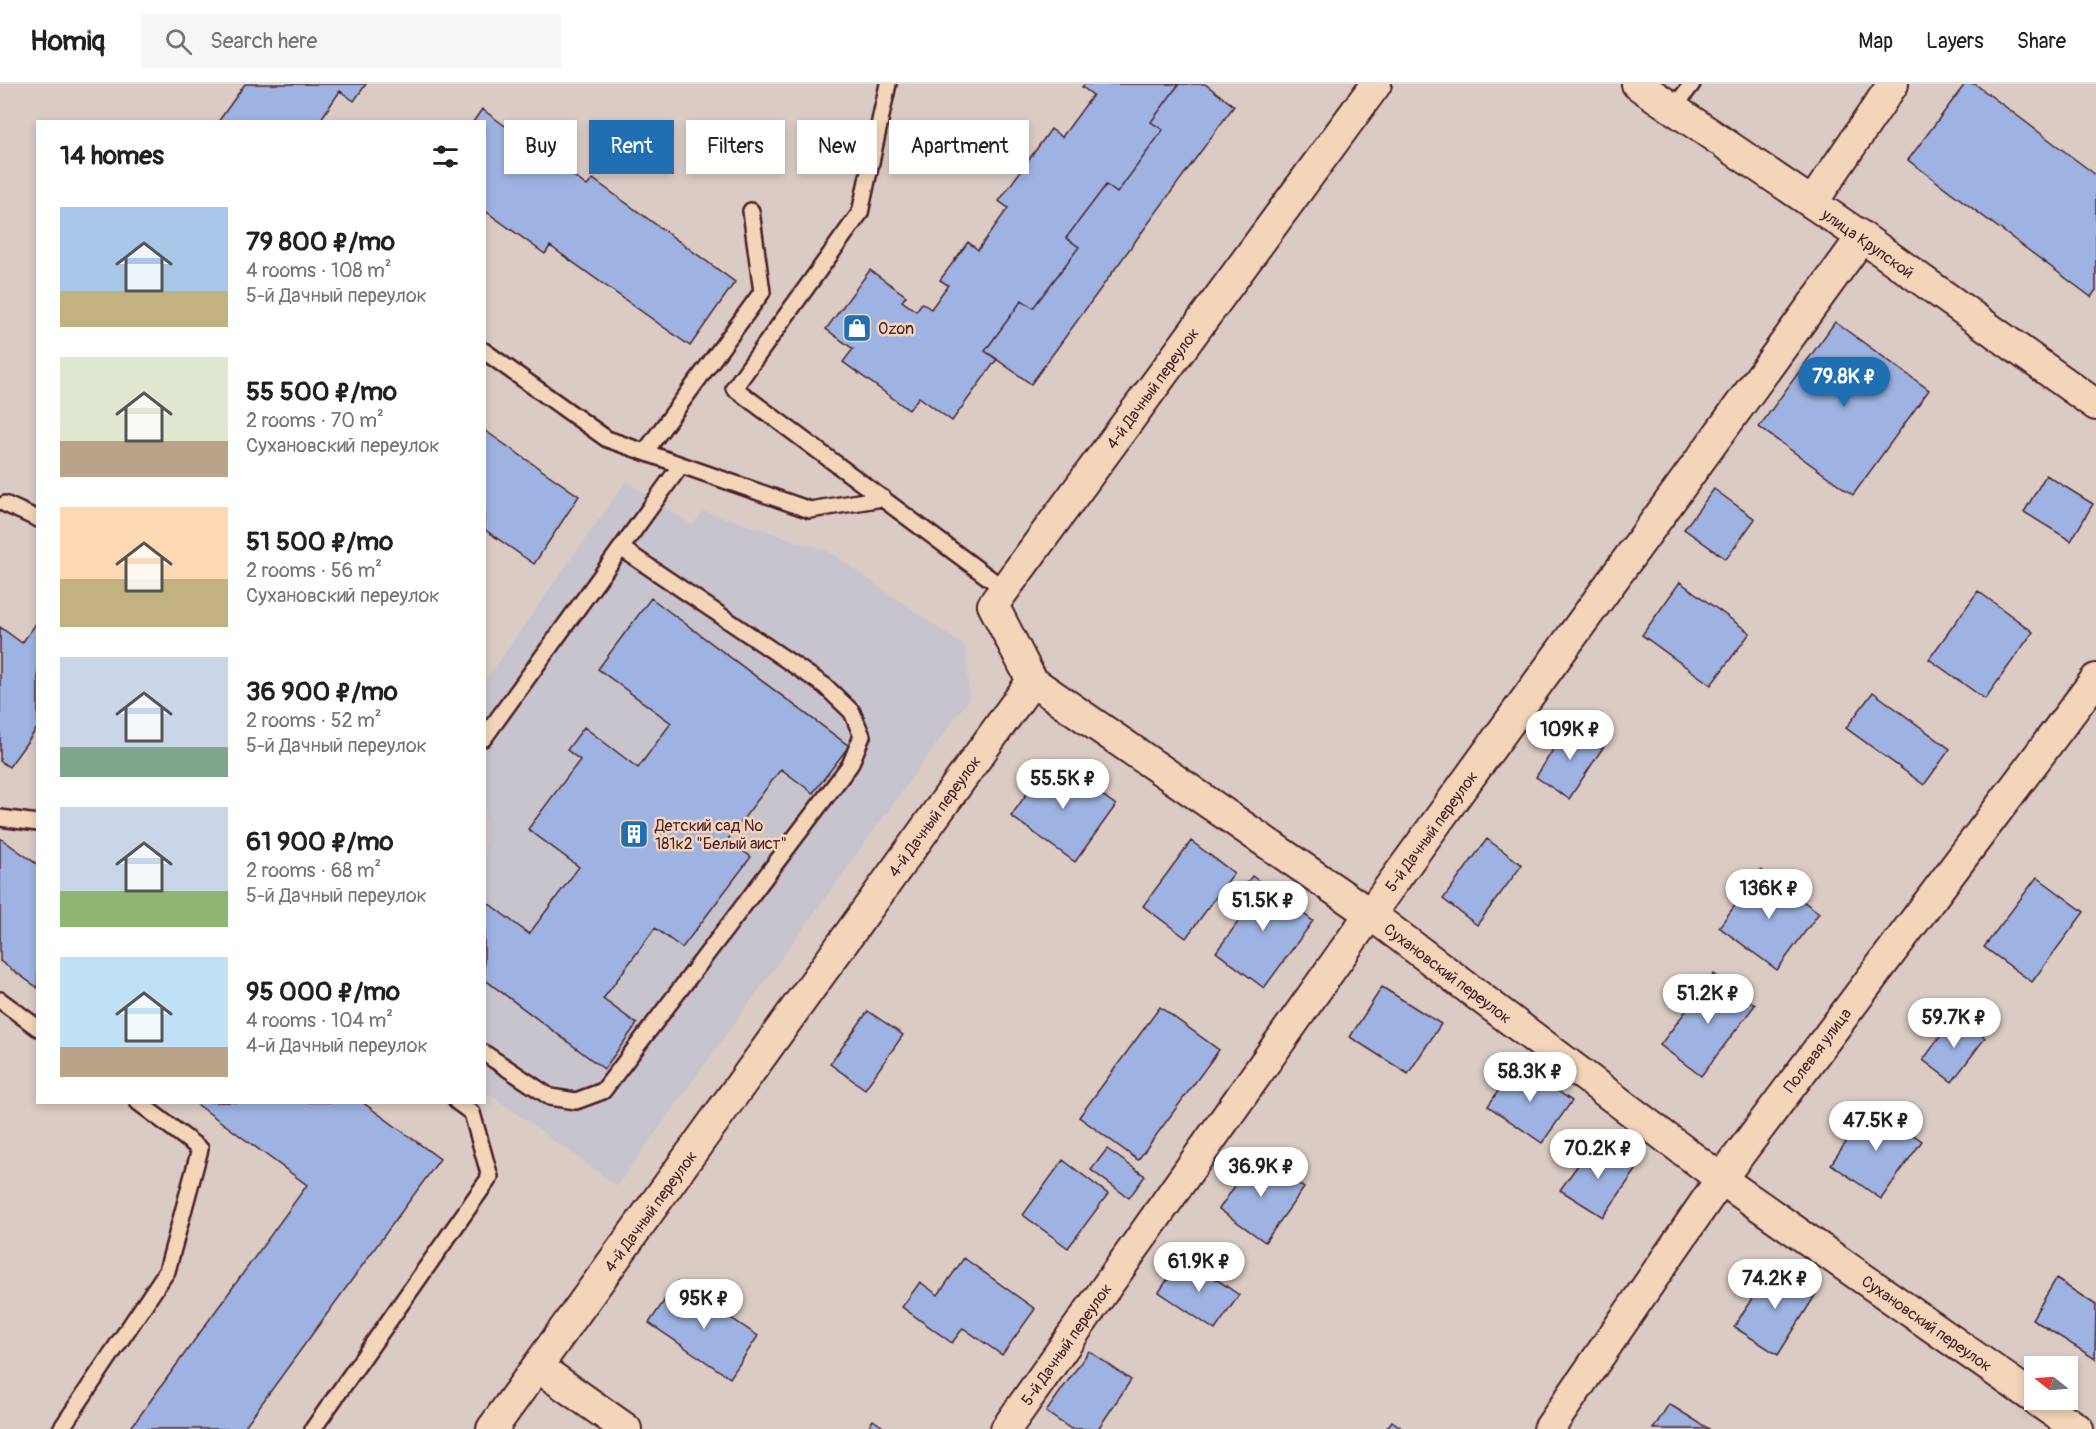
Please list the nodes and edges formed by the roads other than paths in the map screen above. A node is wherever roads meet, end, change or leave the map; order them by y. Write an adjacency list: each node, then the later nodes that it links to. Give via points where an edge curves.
1 (888, 84): 14 (lane, via 860,213 734,388)
2 (1376, 84): 18 (street, 4-й Дачный переулок)
3 (1637, 84): 6 (street, улица Крупской)
4 (1692, 84): 6 (lane)
5 (1893, 84): 7 (street)
6 (1673, 109): 7 (street, улица Крупской)
7 (1812, 203): 9 (street, улица Крупской)
8 (751, 211): 12 (lane, via 762,292)
9 (1862, 237): 11 (street, улица Крупской); 24 (street, 5-й Дачный переулок)
10 (486, 352): 12 (lane, via 607,439)
11 (2096, 405)
12 (645, 452): 13 (lane)
13 (681, 465): 14 (lane, via 810,510); 17 (lane)
14 (883, 498): 18 (lane)
15 (2, 504): 16 (lane)
16 (36, 518)
17 (621, 548): 21 (lane); 27 (lane, via 825,686 852,712 862,736 850,765 603,1091 576,1101 550,1097)
18 (1004, 589): 20 (street, 4-й Дачный переулок, via 993,605)
19 (2096, 679): 30 (street, Полевая улица)
20 (1032, 681): 24 (street, Сухановский переулок); 31 (street, 4-й Дачный переулок)
21 (486, 735)
22 (0, 818): 23 (lane)
23 (36, 824)
24 (1370, 914): 30 (street, Сухановский переулок); 38 (street, 5-й Дачный переулок)
25 (0, 1000): 26 (lane)
26 (36, 1027)
27 (486, 1054)
28 (141, 1104): 34 (lane, via 200,1149 167,1271)
29 (460, 1104): 35 (lane, via 472,1113 490,1177)
30 (1721, 1179): 32 (street, Сухановский переулок); 39 (street, Полевая улица)
31 (538, 1367): 36 (street, 4-й Дачный переулок); 37 (street)
32 (2024, 1391)
33 (2051, 1410): 40 (street, Сухановский переулок)
34 (61, 1429)
35 (313, 1429)
36 (492, 1429)
37 (626, 1429)
38 (1006, 1429)
39 (1549, 1429)
40 (2078, 1429)

